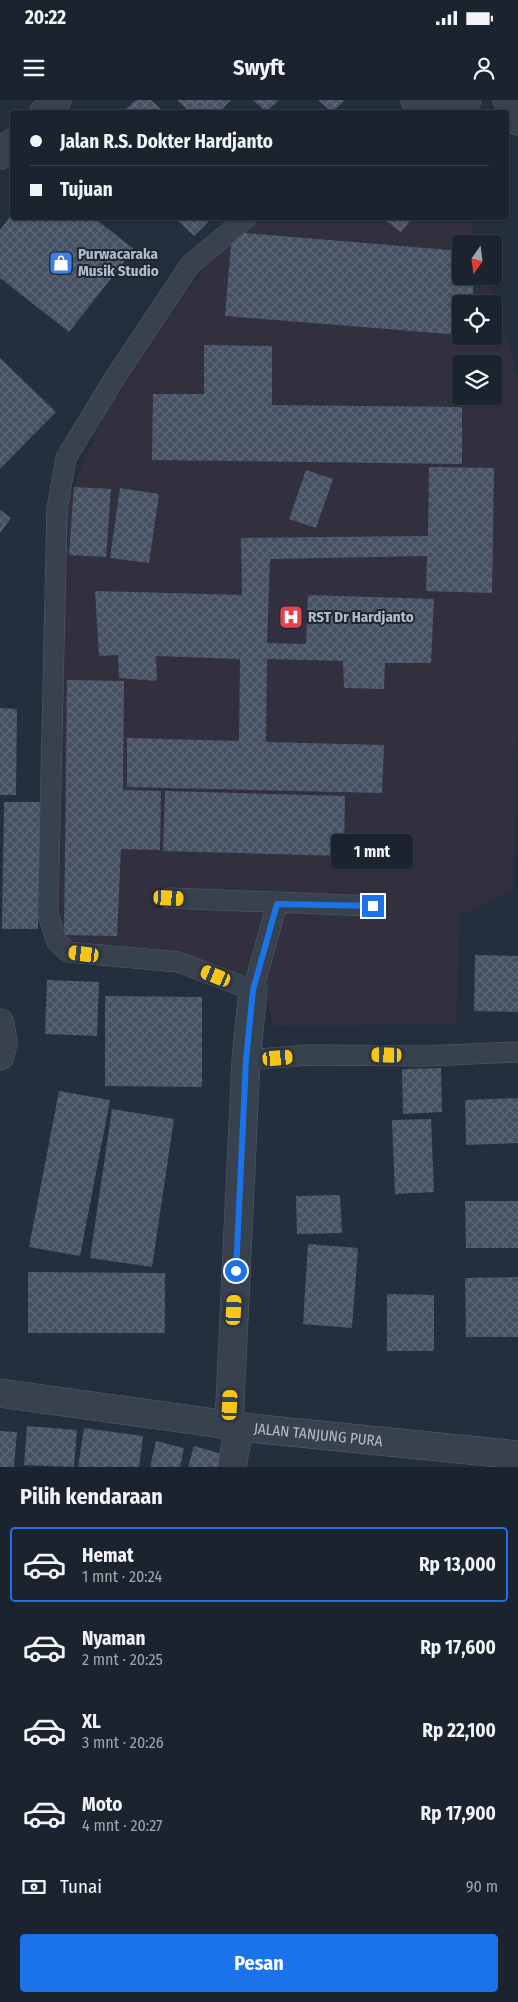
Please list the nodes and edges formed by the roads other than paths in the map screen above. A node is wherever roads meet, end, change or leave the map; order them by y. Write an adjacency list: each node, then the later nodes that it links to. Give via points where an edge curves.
1 (57, 100): 5 (street)
2 (415, 100): 6 (street)
3 (467, 100): 7 (street)
4 (507, 100): 8 (street, via 511,102)
5 (46, 110)
6 (425, 110)
7 (434, 110)
8 (518, 121)
9 (10, 145): 10 (street)
10 (0, 155)
11 (244, 220): 15 (lane, via 190,265 66,458 57,509 48,914 57,942 68,952 178,962)
12 (169, 898): 13 (lane)
13 (277, 904): 14 (lane); 15 (lane)
14 (373, 906)
15 (253, 990): 19 (street)
16 (0, 1023): 18 (street, via 3,1043)
17 (518, 1052): 19 (lane, via 426,1056 310,1055)
18 (0, 1056)
19 (246, 1060): 21 (street)
20 (0, 1392): 21 (street, JALAN TANJUNG PURA)
21 (234, 1425): 22 (street, JALAN TANJUNG PURA); 23 (street)
22 (518, 1455)
23 (232, 1467)

